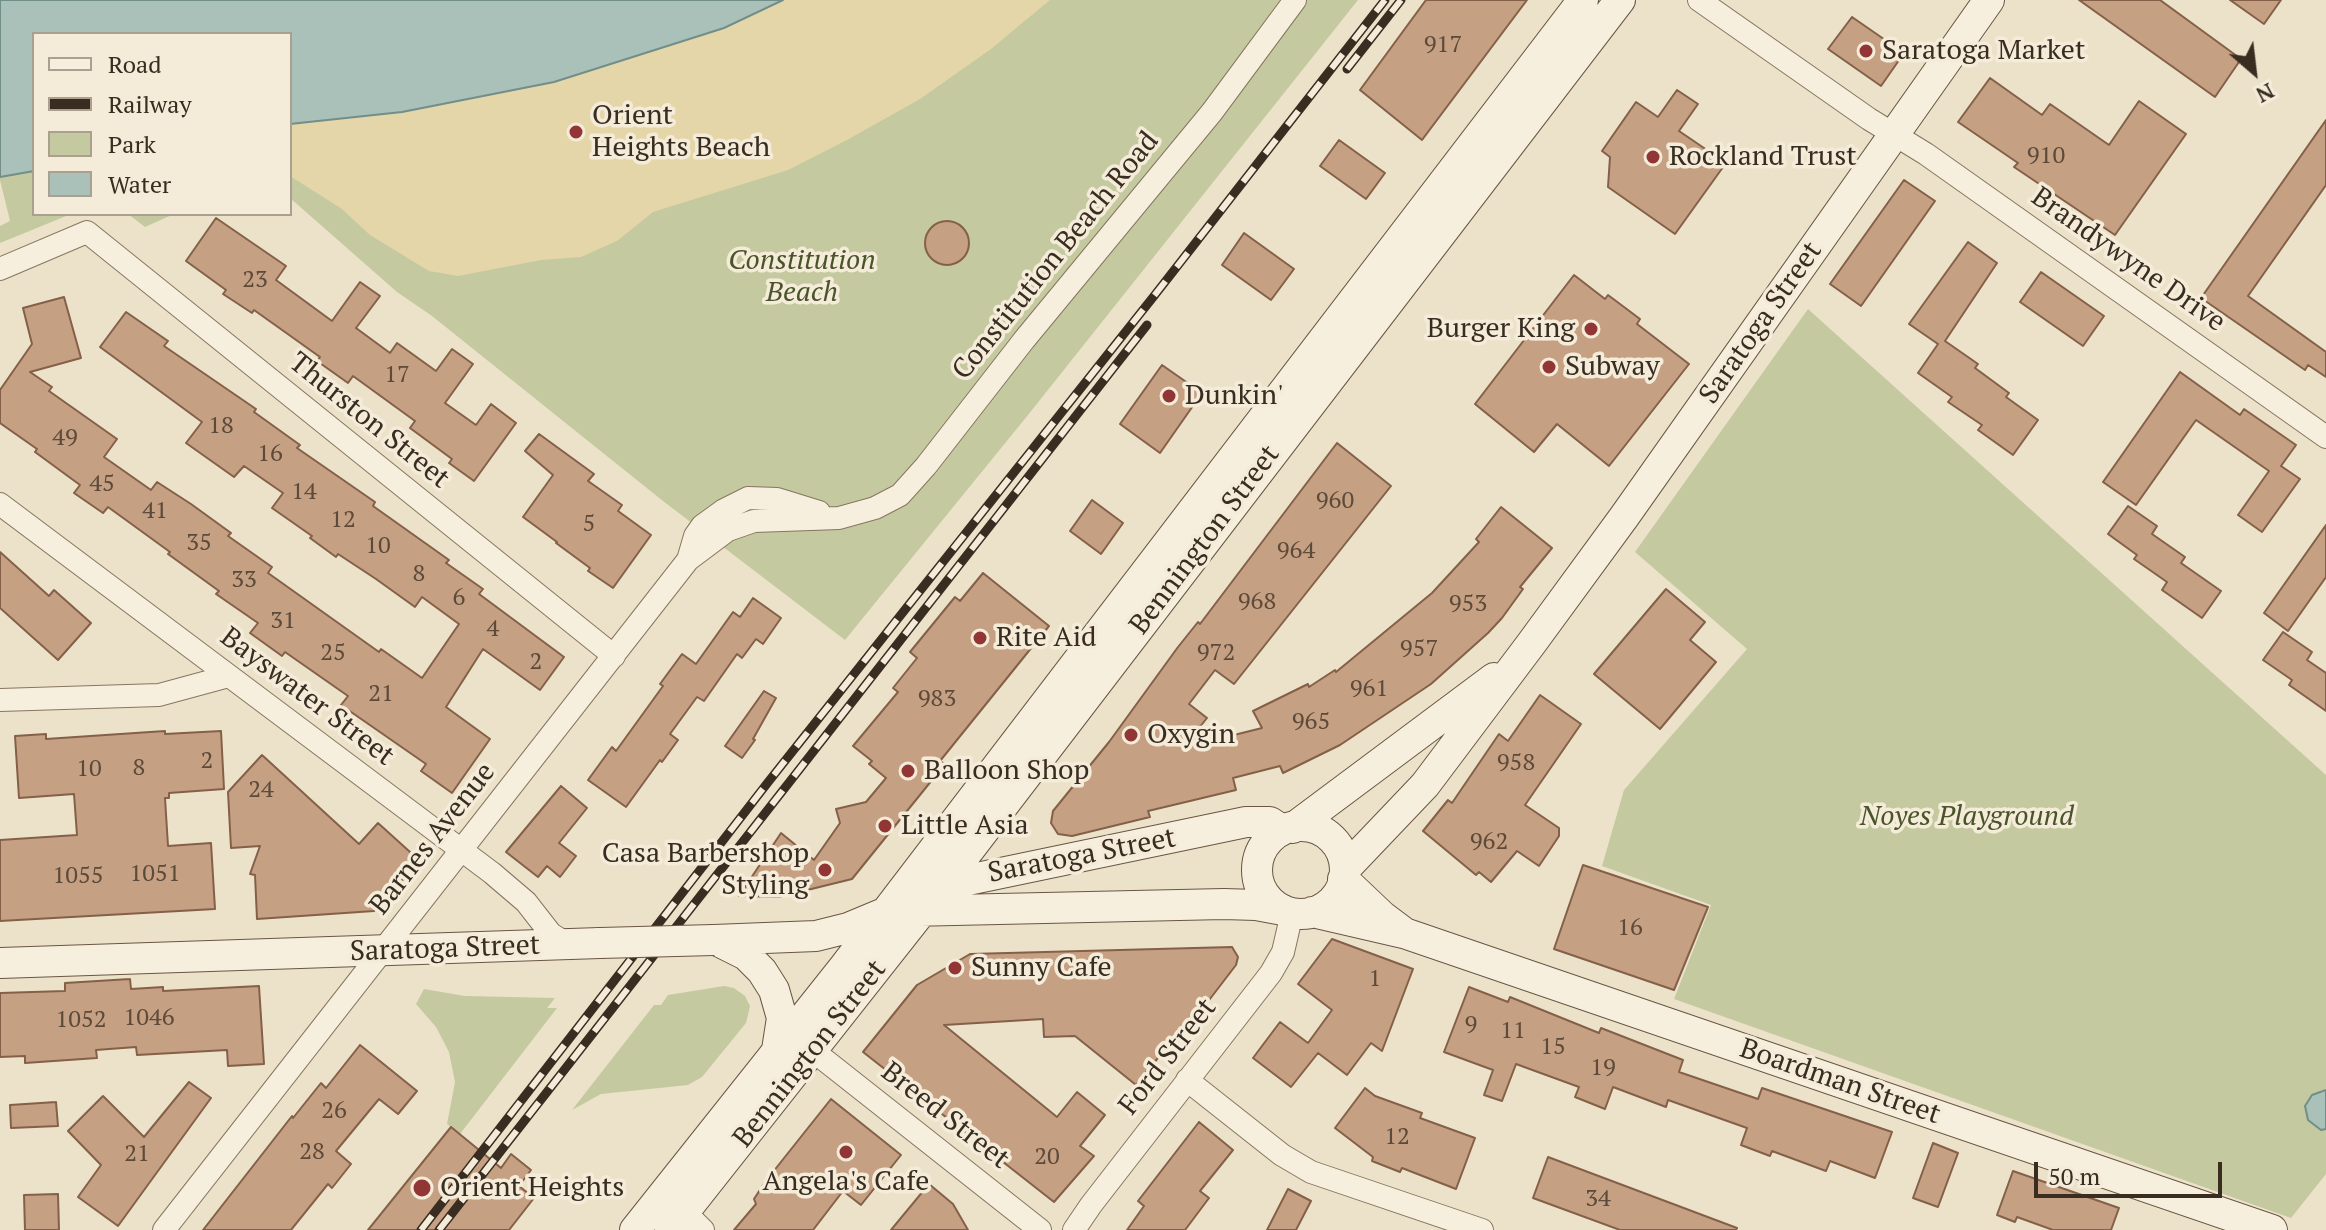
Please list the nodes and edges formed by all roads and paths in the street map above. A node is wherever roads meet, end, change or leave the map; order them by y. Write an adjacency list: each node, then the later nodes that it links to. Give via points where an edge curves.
1 (1295, 0): 14 (street, Constitution Beach Road, via 1212,112 900,495 839,518 754,521 728,530)
2 (1583, 0): 6 (main road, Bennington Street)
3 (1620, 0): 6 (main road, Bennington Street)
4 (1699, 0): 7 (street, Brandywyne Drive)
5 (1989, 0): 7 (main road, Saratoga Street)
6 (1517, 110): 8 (main road, Bennington Street)
7 (1894, 134): 12 (street, Brandywyne Drive); 15 (main road, Saratoga Street)
8 (1423, 232): 10 (main road, Bennington Street); 11 (main road, Bennington Street)
9 (0, 269): 16 (street, Thurston Street, via 87,232)
10 (1348, 306): 11 (main road); 24 (main road, Bennington Street)
11 (1371, 324): 22 (main road, Bennington Street)
12 (2326, 437)
13 (0, 504): 17 (street, Bayswater Street)
14 (688, 560): 16 (street, Barnes Avenue)
15 (1531, 644): 19 (main road, Saratoga Street, via 1478,690); 21 (main road, Saratoga Street, via 1425,785)
16 (614, 656): 20 (street, Barnes Avenue)
17 (229, 676): 18 (street, via 159,695); 20 (street, Bayswater Street)
18 (0, 700)
19 (1287, 829): 21 (main road, via 1310,827 1328,835 1340,850); 22 (main road, Saratoga Street, via 1270,822 1246,822); 25 (main road, via 1266,843 1257,871 1267,898)
20 (462, 851): 28 (street, Bayswater Street); 29 (street, Barnes Avenue)
21 (1344, 874): 25 (main road, via 1329,903); 26 (main road, Boardman Street, via 1382,916)
22 (943, 884): 23 (main road, Bennington Street); 24 (main road, Saratoga Street)
23 (923, 910): 24 (main road, Saratoga Street); 25 (main road, Saratoga Street, via 1233,904); 32 (main road, Bennington Street)
24 (886, 912): 27 (main road, Saratoga Street, via 824,935); 31 (main road, Bennington Street)
25 (1296, 912): 26 (main road, Boardman Street); 33 (street, Ford Street, via 1277,964)
26 (1407, 934): 40 (main road, Boardman Street)
27 (714, 940): 28 (main road, Saratoga Street, bridge); 31 (main road, via 746,955 768,980 782,1018)
28 (569, 945): 29 (main road, Saratoga Street)
29 (382, 952): 30 (main road, Saratoga Street); 35 (street, Barnes Avenue)
30 (0, 963)
31 (776, 1050): 34 (main road, Bennington Street)
32 (812, 1050): 34 (main road, Bennington Street); 37 (street, Breed Street)
33 (1187, 1080): 38 (street, Ford Street); 39 (street, via 1311,1172)
34 (681, 1216): 36 (main road, Bennington Street)
35 (164, 1230)
36 (635, 1230)
37 (1040, 1230)
38 (1074, 1230)
39 (1482, 1230)
40 (2272, 1230)

